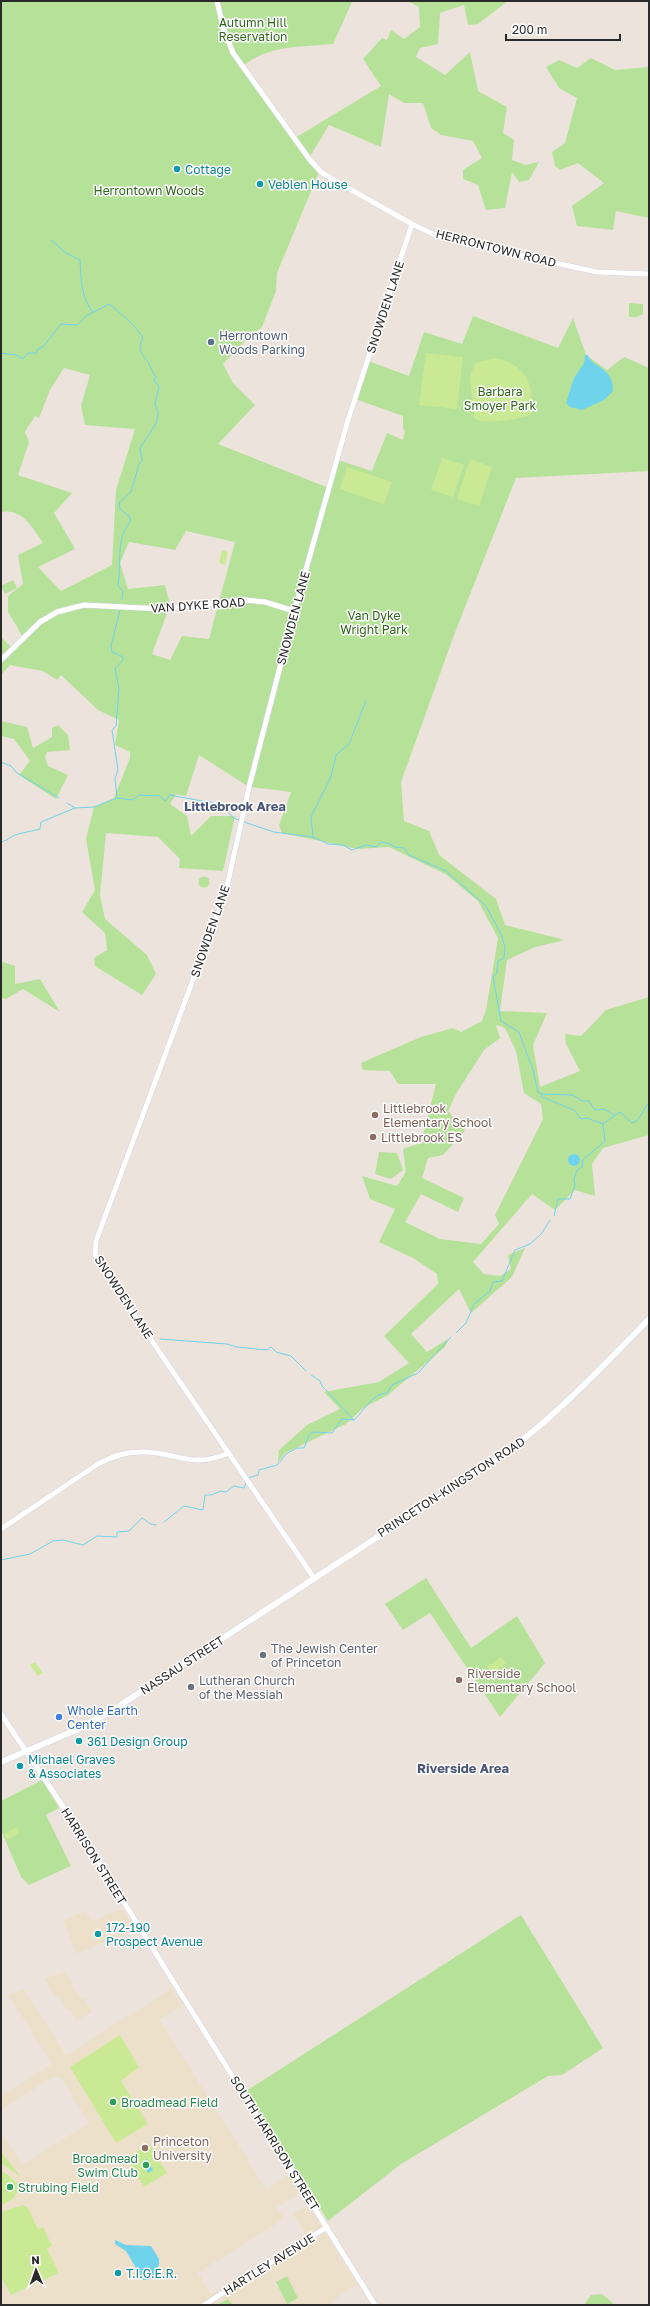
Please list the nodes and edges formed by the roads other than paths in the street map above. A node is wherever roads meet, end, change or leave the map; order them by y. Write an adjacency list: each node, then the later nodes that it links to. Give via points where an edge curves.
1 (217, 1): 2 (street, HERRONTOWN ROAD, via 233,53 313,164 322,173)
2 (412, 224): 3 (street, HERRONTOWN ROAD, via 467,244 576,267 611,274); 4 (street, SNOWDEN LANE, via 348,420)
3 (649, 274)
4 (294, 611): 5 (street, VAN DYKE ROAD, via 245,600 163,609 84,605 65,609 47,617 33,627); 7 (street, SNOWDEN LANE, via 226,890 94,1250 100,1264)
5 (1, 660)
6 (649, 1319): 9 (main road, PRINCETON-KINGSTON ROAD, via 572,1396 521,1442)
7 (229, 1453): 8 (street, via 197,1461 145,1452 115,1456 98,1464); 9 (street, SNOWDEN LANE)
8 (1, 1529)
9 (314, 1578): 11 (main road, NASSAU STREET, via 110,1712)
10 (1, 1714): 11 (street, HARRISON STREET)
11 (26, 1752): 12 (main road, NASSAU STREET); 13 (street, HARRISON STREET, via 82,1835)
12 (1, 1762)
13 (173, 1982): 14 (street, SOUTH HARRISON STREET)
14 (327, 2227): 15 (street, HARTLEY AVENUE); 16 (street, SOUTH HARRISON STREET)
15 (204, 2305)
16 (375, 2305)

